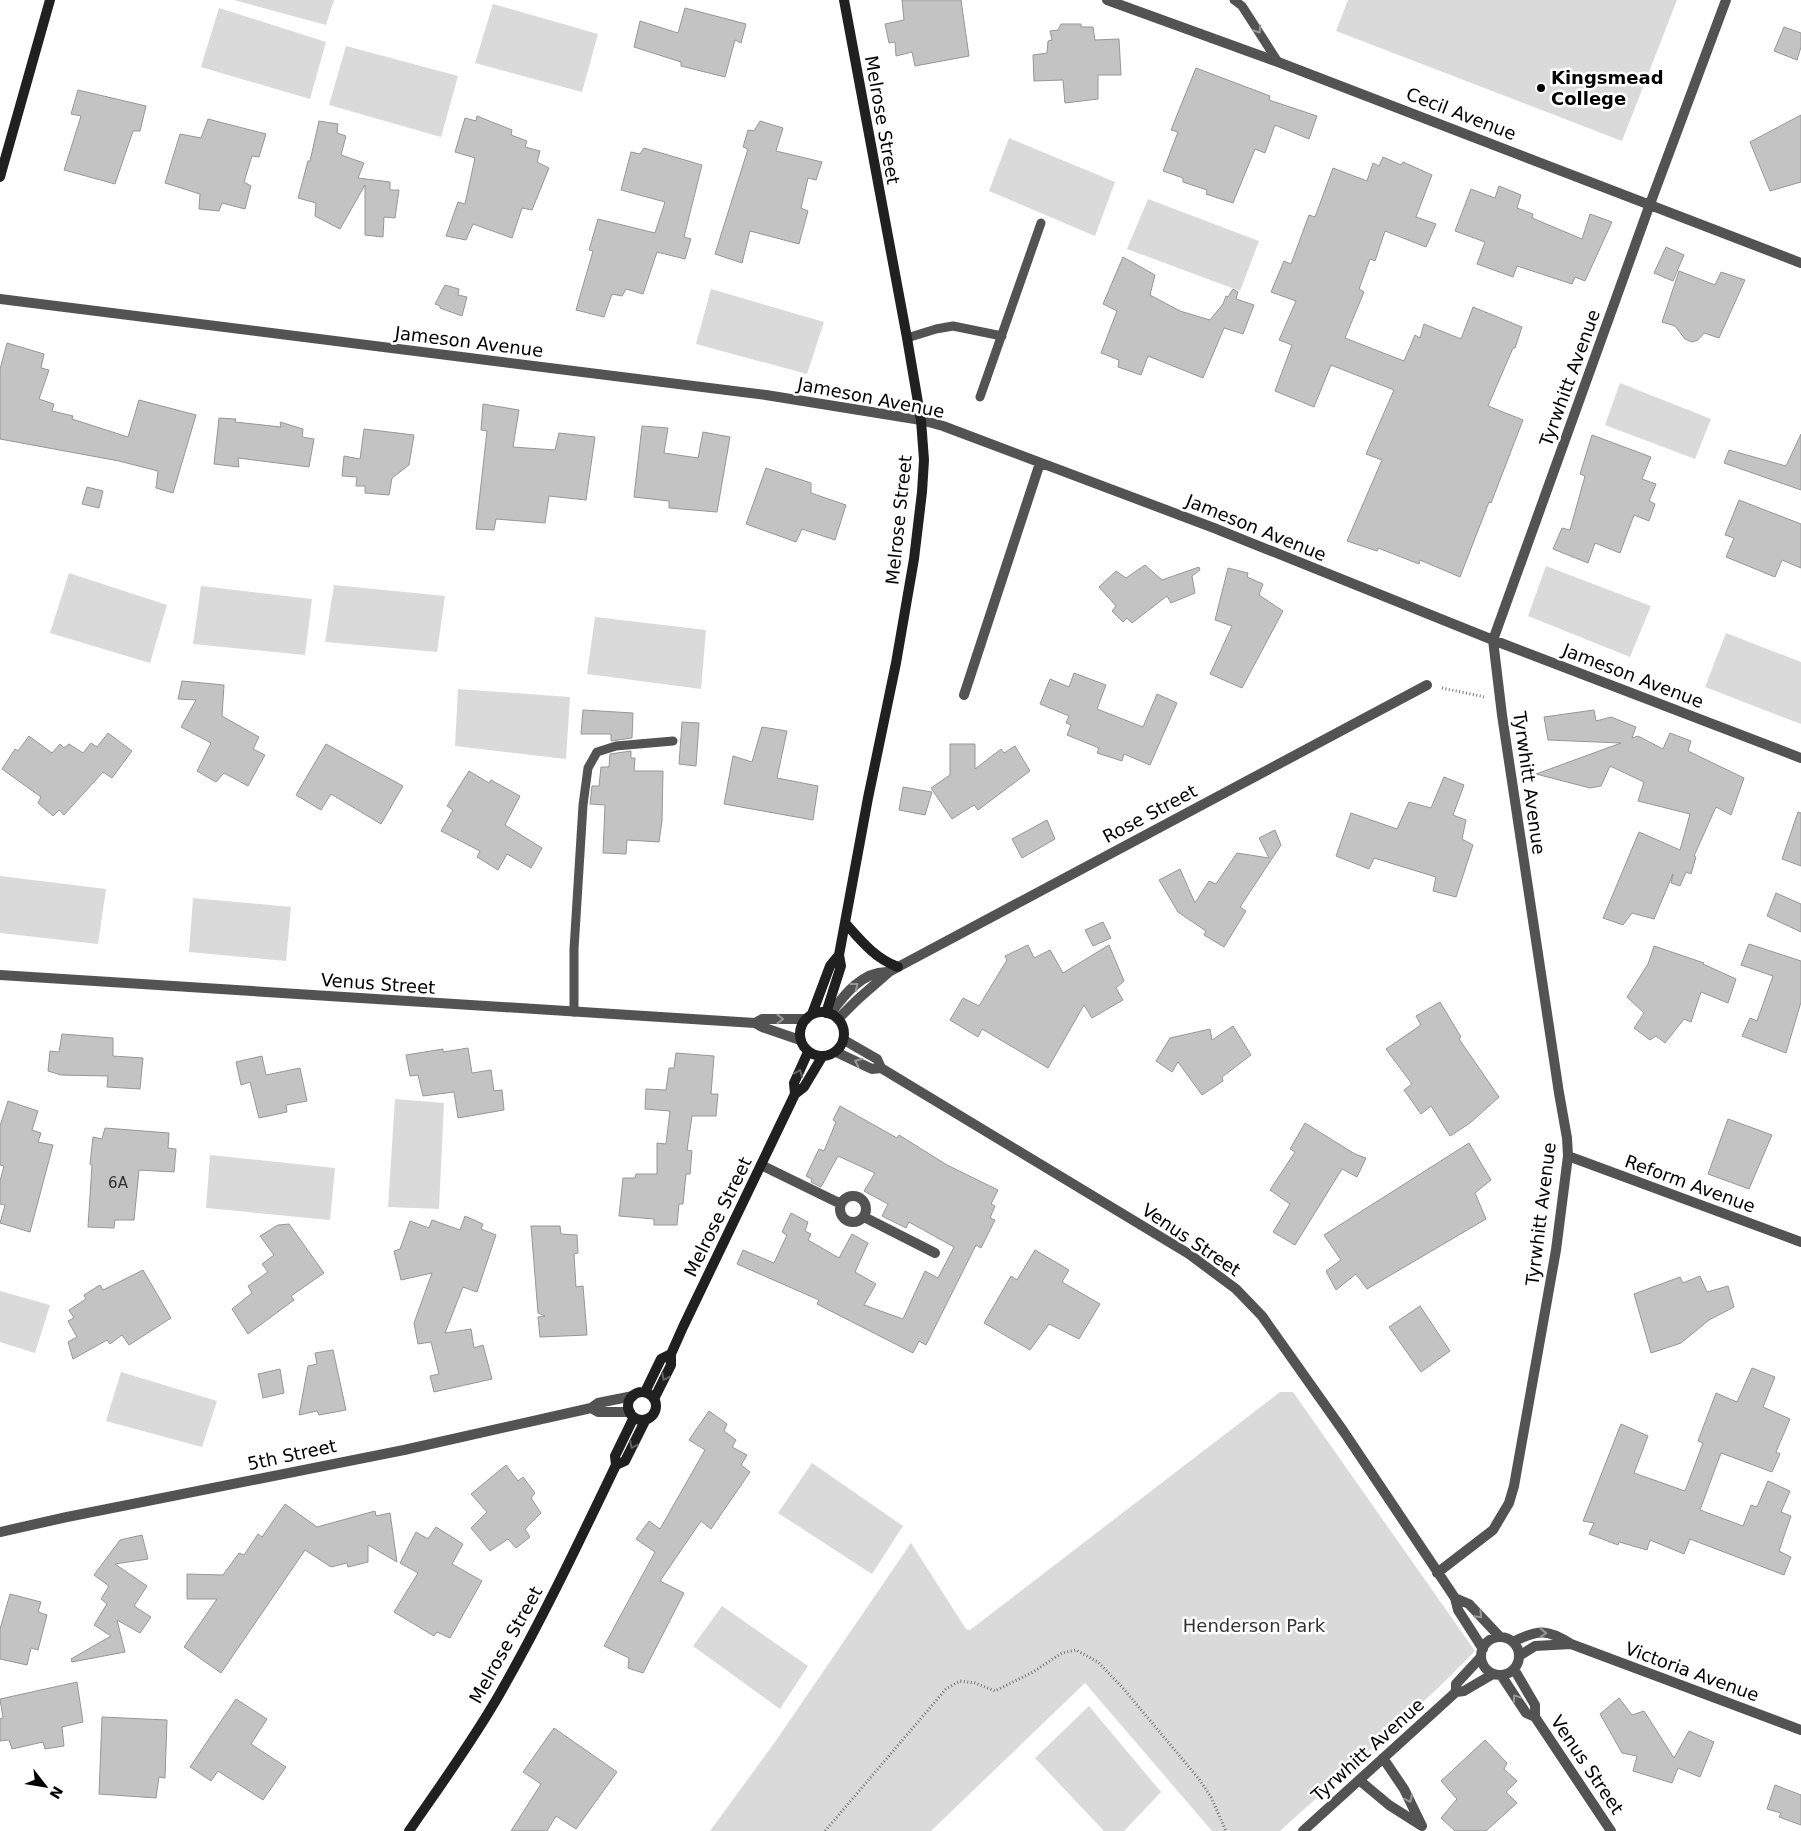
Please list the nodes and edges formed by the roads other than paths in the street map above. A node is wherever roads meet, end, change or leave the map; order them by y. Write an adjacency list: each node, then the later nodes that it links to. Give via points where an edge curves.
1 (50, 0): 7 (street)
2 (844, 0): 13 (street, Melrose Street)
3 (1107, 0): 6 (street, Cecil Avenue)
4 (1234, 0): 6 (lane, one-way to 6, via 1242,6)
5 (1726, 0): 8 (street, Tyrwhitt Avenue)
6 (1278, 62): 8 (street, Cecil Avenue)
7 (0, 177)
8 (1650, 204): 10 (street, Cecil Avenue); 17 (street, Tyrwhitt Avenue)
9 (1042, 223): 12 (lane)
10 (1801, 263)
11 (0, 299): 15 (street, Jameson Avenue, via 757,394)
12 (1002, 336): 13 (lane, via 952,326); 14 (lane)
13 (907, 338): 15 (street, Melrose Street)
14 (980, 397)
15 (921, 420): 16 (street, Jameson Avenue); 22 (street, Melrose Street, via 924,460 914,559)
16 (1040, 463): 17 (street, Jameson Avenue, via 1214,528); 19 (street)
17 (1493, 640): 21 (street, Jameson Avenue); 37 (street, Tyrwhitt Avenue)
18 (1427, 685): 24 (street, Rose Street)
19 (964, 695)
20 (673, 741): 26 (lane, via 616,746 597,752 588,768 575,939)
21 (1801, 758)
22 (846, 924): 23 (street, Melrose Street); 24 (street, via 863,944)
23 (840, 955): 27 (street, Melrose Street); 28 (street, Melrose Street, via 830,966)
24 (893, 969): 27 (street, Rose Street, via 864,979 845,994)
25 (0, 975): 26 (street, Venus Street)
26 (574, 1012): 29 (street, Venus Street)
27 (832, 1015): 28 (street); 31 (street, via 842,1025)
28 (809, 1017): 29 (street, Venus Street, one-way to 28, via 762,1019); 30 (street, via 802,1025)
29 (755, 1023): 30 (street, Venus Street)
30 (800, 1040): 32 (street)
31 (844, 1040): 33 (street); 35 (street, Venus Street, via 877,1059)
32 (808, 1052): 34 (street); 36 (street, Melrose Street, one-way to 32, via 794,1083)
33 (836, 1052): 34 (street); 35 (street, Venus Street, one-way to 33, via 872,1069)
34 (822, 1057): 36 (street, Melrose Street, via 804,1087)
35 (881, 1068): 52 (street, Venus Street, via 1189,1254 1236,1289 1262,1316)
36 (795, 1094): 38 (street, Melrose Street)
37 (1568, 1156): 41 (street, Reform Avenue); 52 (street, Tyrwhitt Avenue, via 1556,1250 1509,1503 1493,1530)
38 (761, 1165): 39 (street); 43 (street, Melrose Street)
39 (841, 1204): 40 (street, via 841,1215 849,1222); 40 (street, via 849,1196 860,1198 866,1207)
40 (864, 1218): 42 (street)
41 (1801, 1242)
42 (935, 1253)
43 (671, 1354): 44 (street, Melrose Street, via 660,1359); 46 (street, Melrose Street, one-way to 46, via 671,1365)
44 (645, 1392): 45 (street); 46 (street)
45 (633, 1396): 47 (street, 5th Street, via 598,1403); 48 (street, via 628,1406)
46 (654, 1399): 49 (street, via 655,1411)
47 (591, 1408): 48 (street, 5th Street, via 598,1412); 51 (street, 5th Street, via 404,1450)
48 (632, 1415): 49 (street); 50 (street, Melrose Street, via 614,1456)
49 (646, 1419): 50 (street, Melrose Street, one-way to 50, via 625,1461)
50 (616, 1465): 67 (street, Melrose Street, via 499,1695)
51 (0, 1532)
52 (1437, 1572): 53 (street, Venus Street)
53 (1455, 1598): 54 (street, Venus Street, one-way to 54, via 1469,1604); 57 (street, Venus Street, via 1458,1610)
54 (1500, 1637): 55 (street); 57 (street, via 1493,1639)
55 (1513, 1642): 56 (street, Victoria Avenue, one-way to 56, via 1538,1632 1549,1632); 58 (street)
56 (1571, 1644): 58 (street, Victoria Avenue, via 1535,1646); 63 (street, Victoria Avenue)
57 (1482, 1653): 60 (street, via 1487,1670); 61 (street, Tyrwhitt Avenue, via 1456,1684)
58 (1519, 1656): 59 (street)
59 (1514, 1669): 60 (street, via 1508,1674); 62 (street, Venus Street, via 1535,1705)
60 (1497, 1674): 61 (street, Tyrwhitt Avenue); 62 (street, Venus Street, one-way to 60, via 1526,1713)
61 (1456, 1692): 64 (street, Tyrwhitt Avenue)
62 (1535, 1716): 69 (street, Venus Street)
63 (1801, 1730)
64 (1383, 1758): 65 (street, Tyrwhitt Avenue); 66 (street, one-way to 66)
65 (1360, 1780): 66 (street, via 1389,1805); 68 (street, Tyrwhitt Avenue)
66 (1424, 1828)
67 (409, 1831)
68 (1303, 1831)
69 (1611, 1831)

